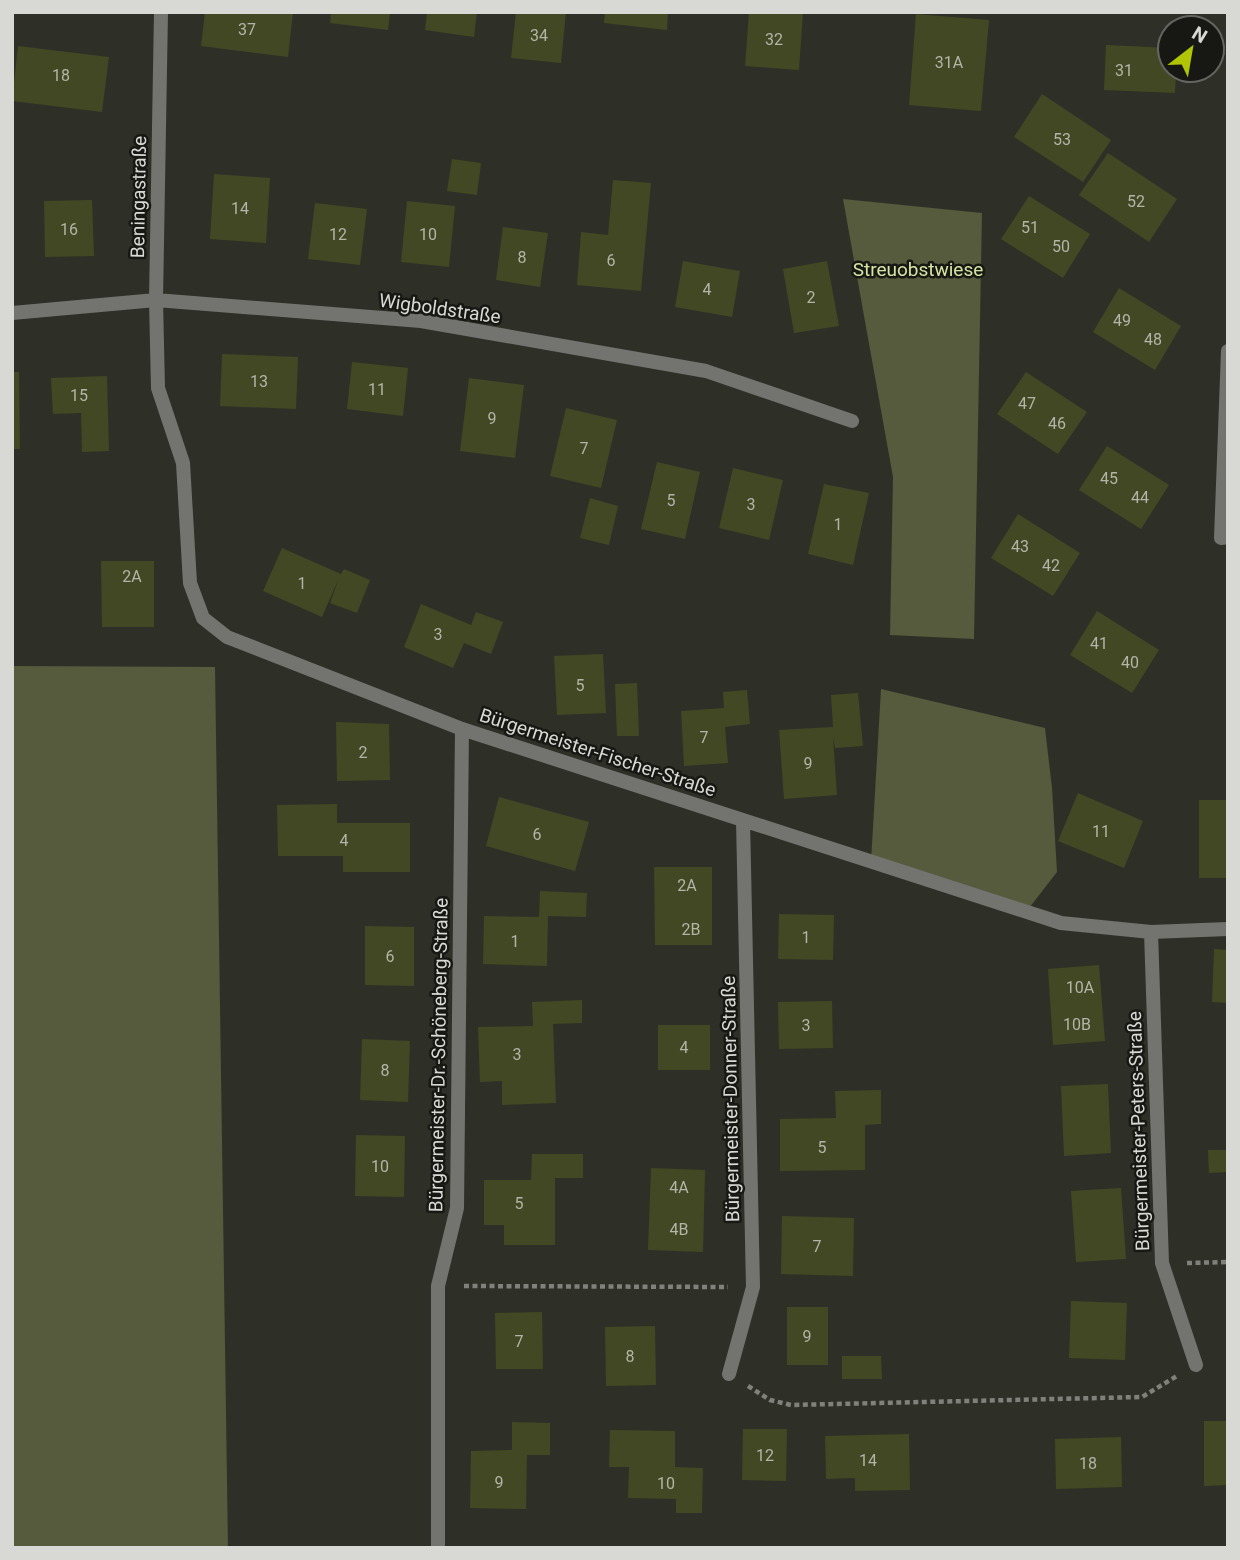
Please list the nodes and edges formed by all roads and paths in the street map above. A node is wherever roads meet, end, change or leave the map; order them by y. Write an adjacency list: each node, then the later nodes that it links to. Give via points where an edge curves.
1 (161, 12): 2 (street, Beningastraße)
2 (156, 300): 3 (street, Wigboldstraße); 5 (street, Beningastraße); 6 (street, Wigboldstraße, via 421,321 706,371)
3 (12, 313)
4 (1228, 351): 7 (street)
5 (158, 383): 8 (street, Bürgermeister-Fischer-Straße, via 183,463 190,583 204,618 227,637)
6 (852, 421)
7 (1224, 538)
8 (462, 729): 9 (street, Bürgermeister-Fischer-Straße); 14 (street, Bürgermeister-Dr.-Schöneberg-Straße, via 457,1208)
9 (743, 820): 11 (street, Bürgermeister-Fischer-Straße, via 1061,923); 15 (street, Bürgermeister-Donner-Straße)
10 (1228, 929): 11 (street, Bürgermeister-Fischer-Straße)
11 (1151, 932): 13 (street, Bürgermeister-Peters-Straße)
12 (1228, 1262): 13 (path)
13 (1162, 1263): 16 (street, Bürgermeister-Peters-Straße)
14 (438, 1286): 15 (path); 18 (street, Bürgermeister-Dr.-Schöneberg-Straße)
15 (753, 1287): 17 (street, Bürgermeister-Donner-Straße)
16 (1196, 1365): 17 (path, via 1142,1397 804,1405 770,1400)
17 (729, 1374)
18 (438, 1548)

